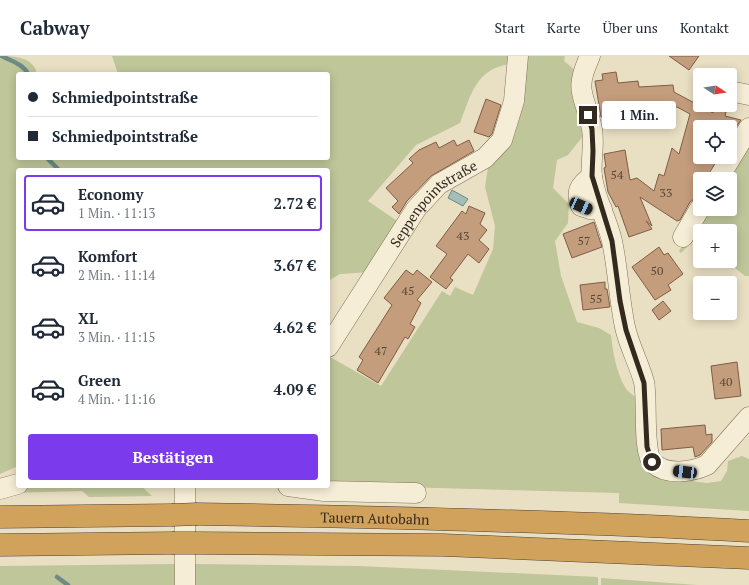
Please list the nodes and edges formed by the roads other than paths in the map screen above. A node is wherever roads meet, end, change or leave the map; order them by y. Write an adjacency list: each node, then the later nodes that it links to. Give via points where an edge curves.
1 (518, 56): 9 (street, Seppenpointstraße, via 514,101 502,140 485,158 439,184 416,209)
2 (590, 56): 10 (street, via 583,70 580,89 592,129 592,176 612,241 626,330 644,383 647,447 652,462 663,469 685,472 699,469 707,465)
3 (737, 92): 4 (street)
4 (749, 95)
5 (749, 128): 6 (street)
6 (722, 172)
7 (695, 216): 8 (street)
8 (683, 237)
9 (330, 344)
10 (749, 417)
11 (16, 485): 14 (street)
12 (185, 488): 20 (street)
13 (302, 488): 15 (street)
14 (0, 489)
15 (416, 494)
16 (0, 517): 17 (highway, Tauern Autobahn, bridge, via 197,514 448,518 634,524)
17 (749, 531)
18 (0, 545): 19 (highway, Tauern Autobahn, bridge, via 444,545)
19 (749, 558)
20 (185, 585)

